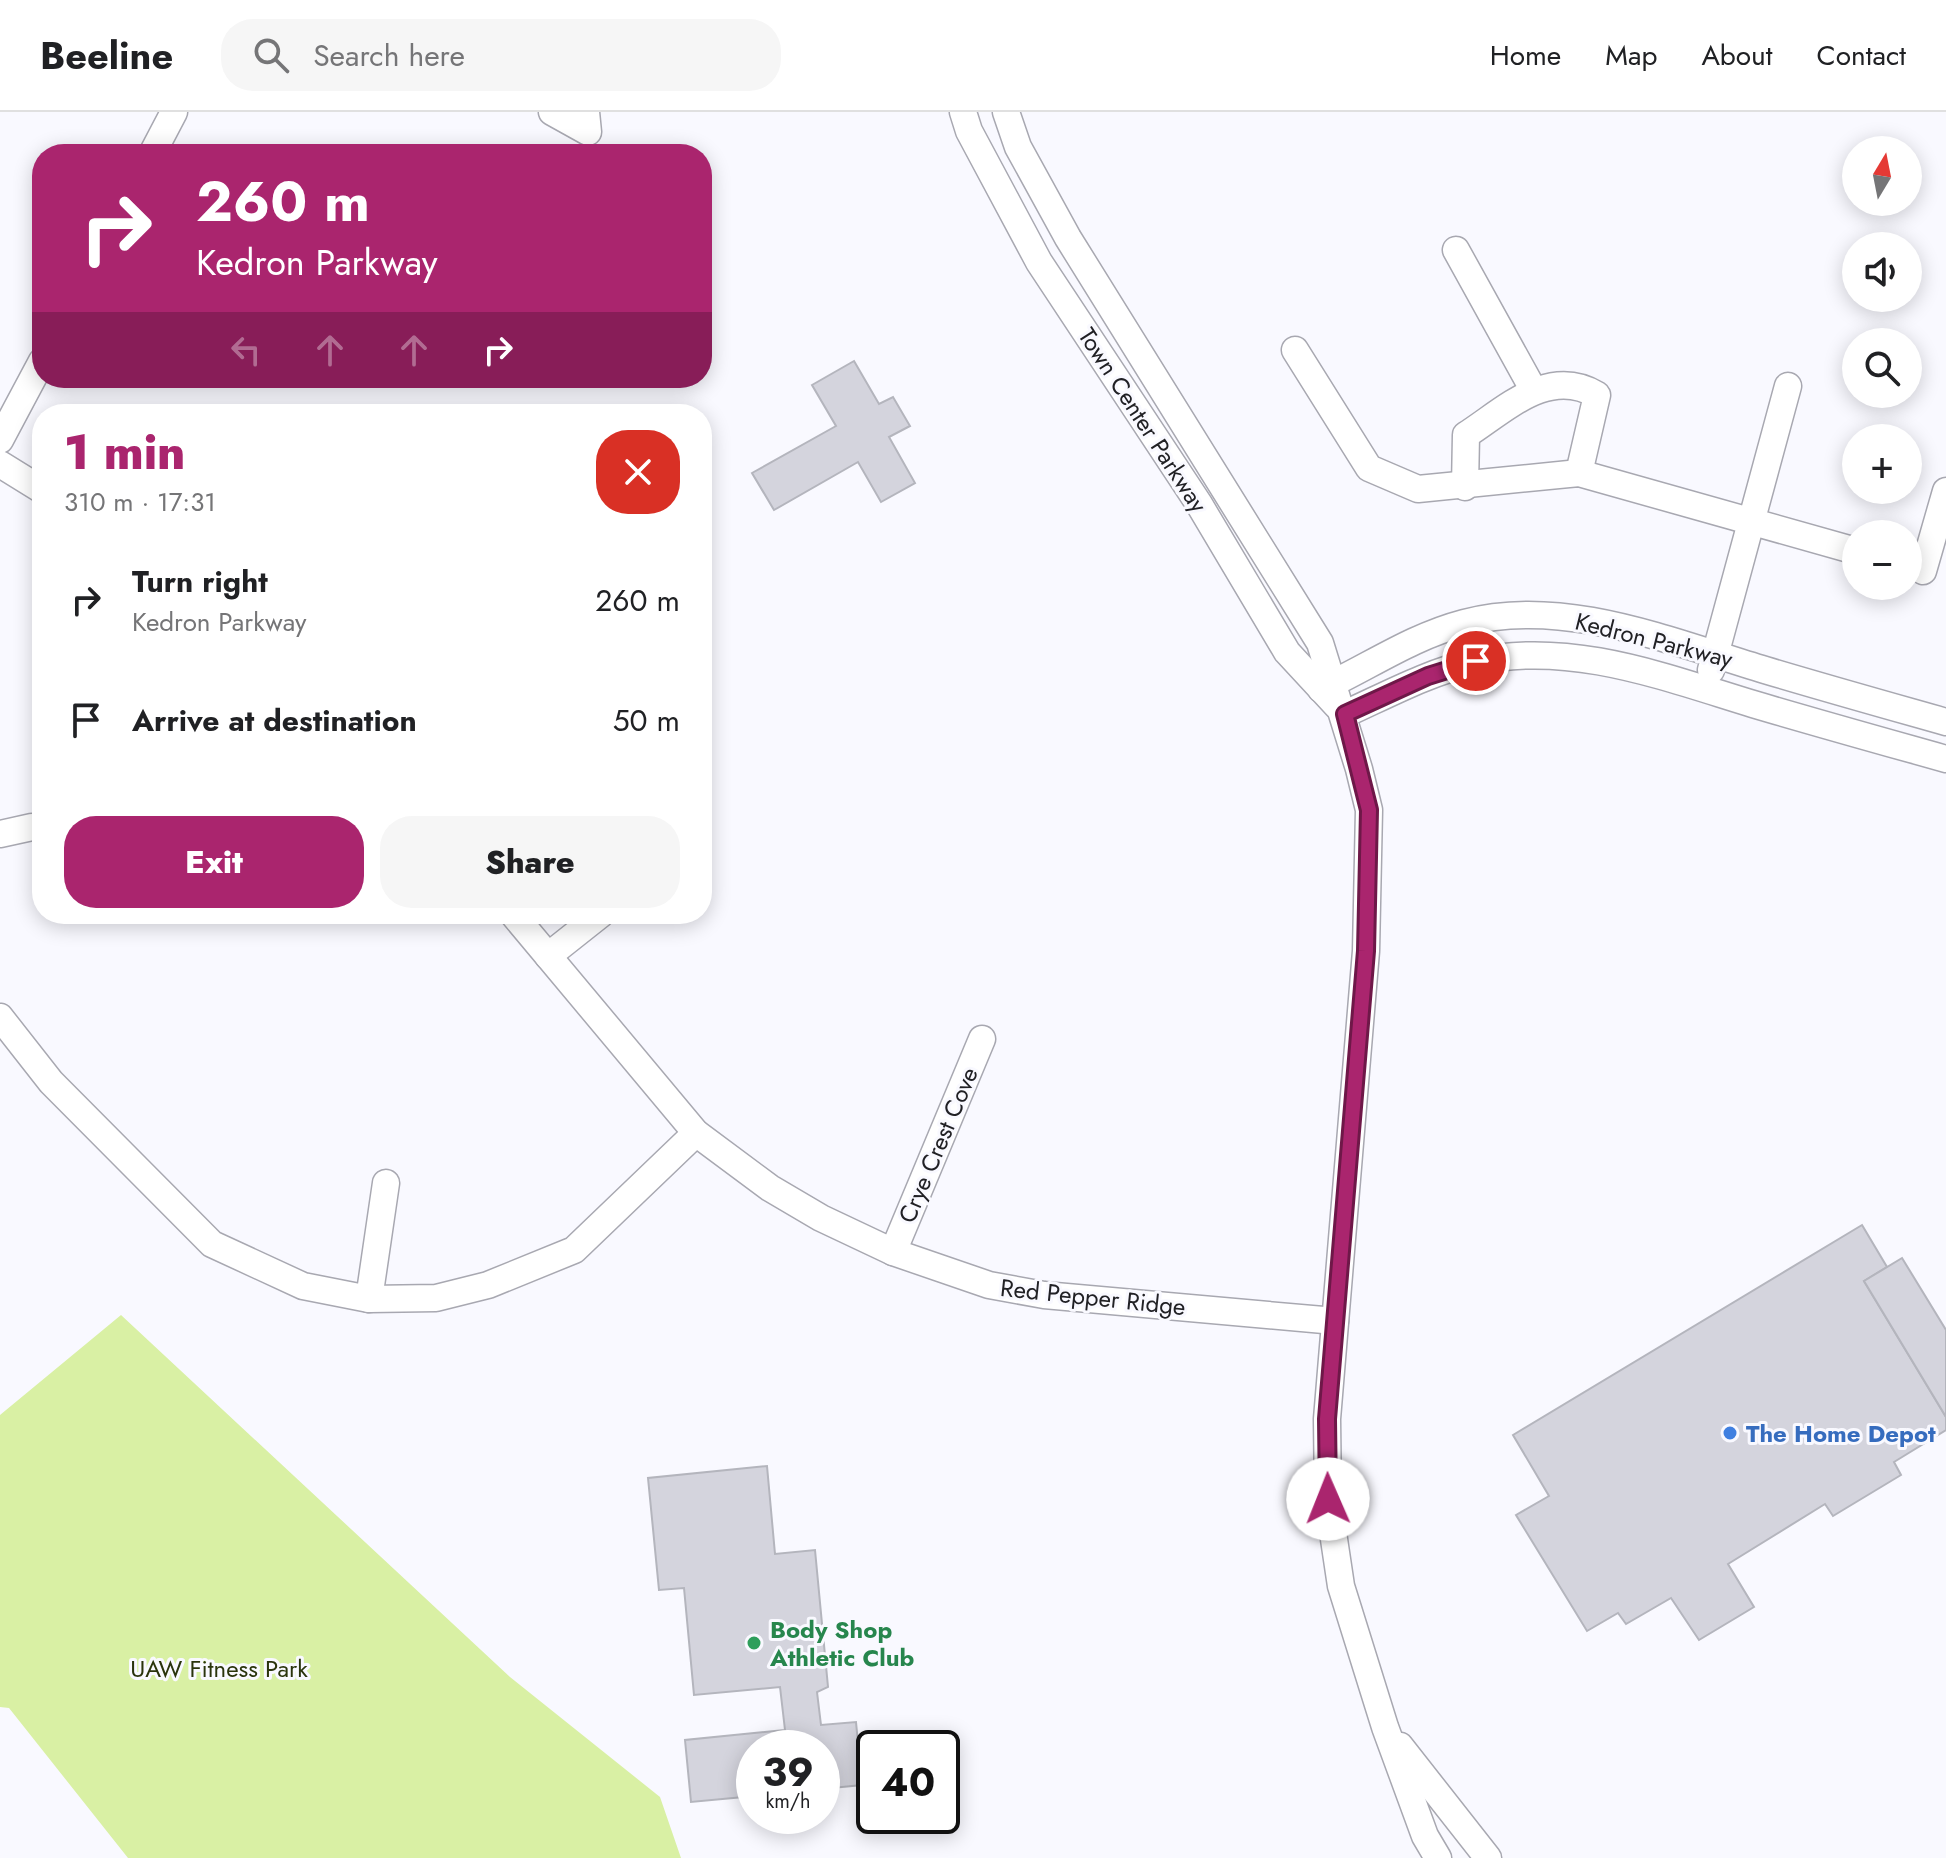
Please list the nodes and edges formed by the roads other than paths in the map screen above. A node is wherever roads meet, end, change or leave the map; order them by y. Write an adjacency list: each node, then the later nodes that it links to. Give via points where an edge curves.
1 (174, 112): 6 (street)
2 (552, 112): 3 (street, via 588,132)
3 (586, 112)
4 (963, 112): 22 (street, Town Center Parkway, via 1039,262 1199,504 1287,652)
5 (1006, 112): 22 (street, Town Center Parkway, via 1018,147 1068,238 1320,643)
6 (157, 144)
7 (1456, 250): 11 (street)
8 (1295, 350): 16 (street, via 1369,468 1418,489)
9 (32, 380): 12 (street)
10 (1788, 386): 18 (street)
11 (1534, 391): 14 (street, via 1557,383 1597,395); 16 (street, via 1466,435)
12 (0, 440)
13 (0, 464): 15 (street)
14 (1579, 473): 16 (street); 18 (street)
15 (32, 484)
16 (1465, 487)
17 (1946, 491): 20 (street)
18 (1752, 519): 19 (street); 21 (street)
19 (1842, 547)
20 (1926, 572)
21 (1716, 654): 22 (street, Kedron Parkway, via 1572,617 1532,616 1466,622 1377,657); 23 (street); 25 (street, Kedron Parkway)
22 (1327, 686): 24 (street, Town Center Parkway)
23 (1704, 689): 24 (street, Kedron Parkway, via 1657,674 1535,655 1476,661); 26 (street, Kedron Parkway)
24 (1345, 714): 38 (street, Town Center Parkway, via 1369,810 1367,920)
25 (1946, 722)
26 (1946, 759)
27 (32, 827): 28 (street)
28 (0, 834)
29 (521, 924): 31 (street, Red Pepper Ridge)
30 (588, 924): 31 (street)
31 (548, 956): 34 (street, Red Pepper Ridge)
32 (0, 1017): 37 (street, via 51,1082 212,1244 303,1286)
33 (982, 1039): 36 (street, Crye Crest Cove)
34 (696, 1133): 36 (street, Red Pepper Ridge, via 770,1188); 37 (street, via 574,1250 488,1285 436,1298)
35 (386, 1183): 37 (street)
36 (893, 1252): 38 (street, Red Pepper Ridge, via 989,1285 1044,1295)
37 (369, 1299)
38 (1335, 1321): 39 (street, Town Center Parkway, via 1327,1419 1328,1499 1341,1586)
39 (1385, 1727): 40 (street, Town Center Parkway); 41 (street, Town Center Parkway)
40 (1438, 1858)
41 (1488, 1858)

